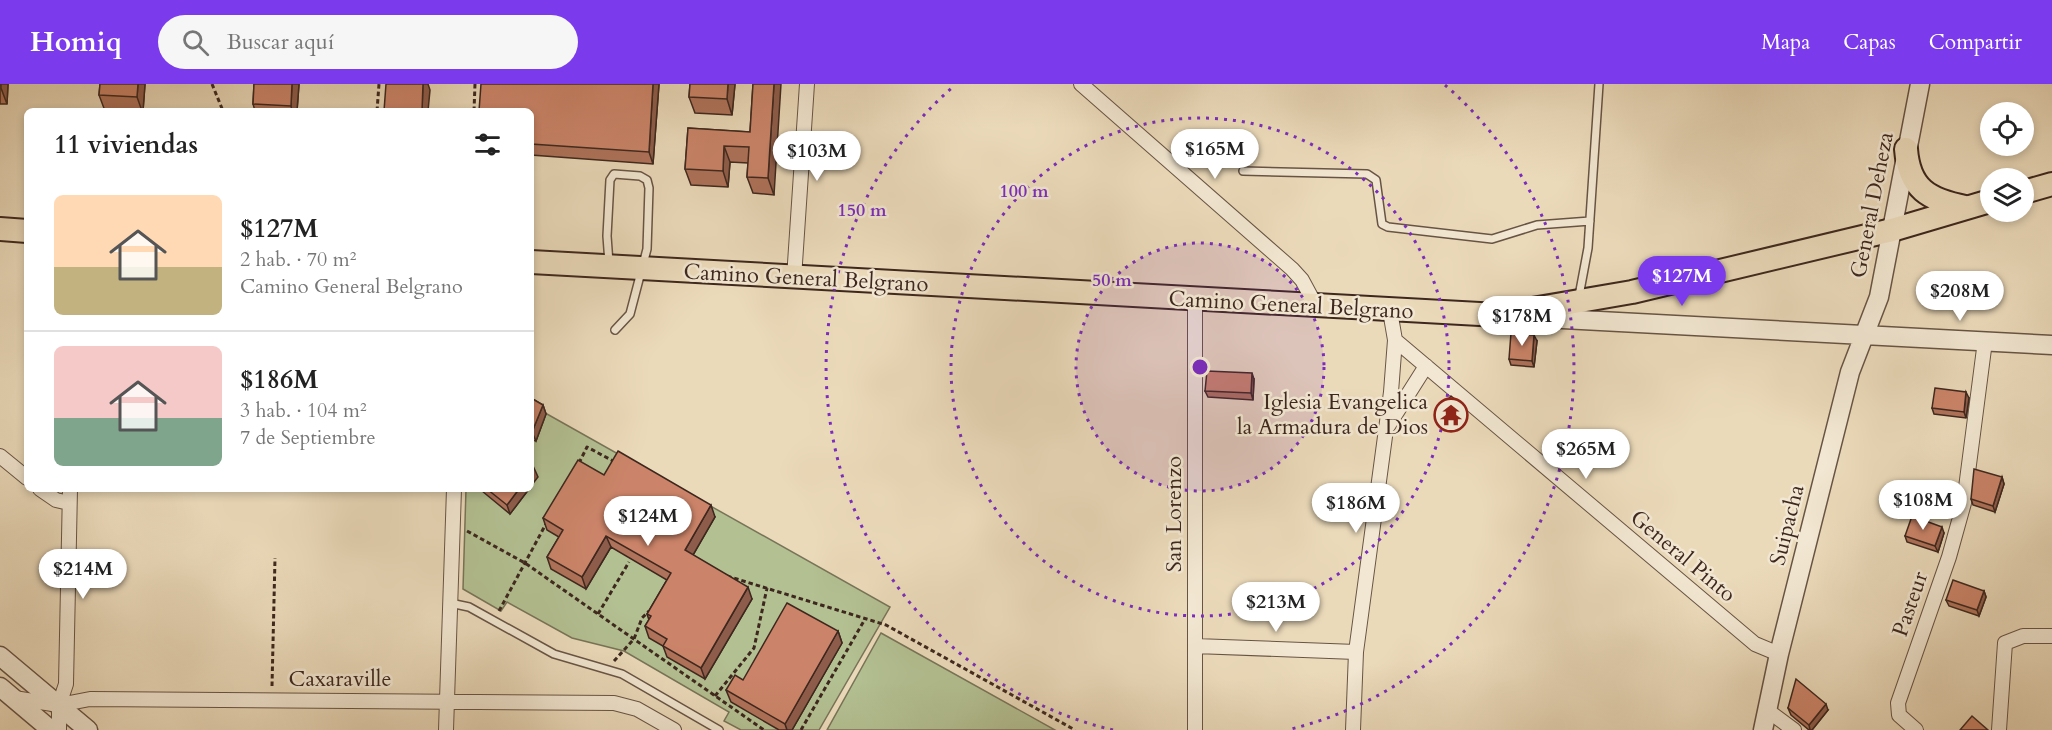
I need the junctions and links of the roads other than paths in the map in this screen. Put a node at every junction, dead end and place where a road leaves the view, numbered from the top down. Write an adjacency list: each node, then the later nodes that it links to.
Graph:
1 (807, 84): 18 (street)
2 (1599, 84): 11 (lane)
3 (1920, 84): 5 (street, General Deheza)
4 (1087, 86): 21 (street)
5 (1906, 149): 10 (main road); 13 (street, General Deheza)
6 (1243, 171): 11 (lane)
7 (2052, 184): 8 (main road)
8 (2034, 189)
9 (1980, 204): 10 (main road)
10 (1967, 207): 13 (main road)
11 (1590, 221): 20 (lane)
12 (0, 229): 14 (main road)
13 (1892, 230): 20 (main road); 25 (street, General Deheza)
14 (24, 231)
15 (534, 262): 16 (main road, Camino General Belgrano)
16 (609, 267): 17 (main road, Camino General Belgrano); 17 (lane)
17 (640, 268): 18 (main road, Camino General Belgrano); 24 (lane)
18 (794, 278): 19 (main road, Camino General Belgrano)
19 (1195, 299): 21 (main road, Camino General Belgrano); 38 (street, San Lorenzo)
20 (1579, 301): 23 (main road)
21 (1315, 304): 22 (main road, Camino General Belgrano)
22 (1390, 311): 23 (main road, Camino General Belgrano); 26 (street)
23 (1498, 315): 25 (street, Camino General Belgrano)
24 (615, 330)
25 (1865, 334): 27 (street, Camino General Belgrano); 40 (street, Suipacha)
26 (1395, 340): 29 (street, General Pinto); 30 (street)
27 (1985, 341): 28 (street, Camino General Belgrano); 56 (street, Pasteur)
28 (2052, 345)
29 (1426, 366): 30 (street); 40 (street, General Pinto)
30 (1386, 430): 39 (street)
31 (0, 456): 32 (street)
32 (24, 476)
33 (44, 492): 35 (street)
34 (454, 492): 36 (street)
35 (70, 496): 44 (street)
36 (450, 603): 43 (street); 51 (lane)
37 (2052, 636): 57 (street)
38 (1195, 646): 39 (street); 52 (street, San Lorenzo)
39 (1356, 652): 53 (street)
40 (1779, 654): 45 (street, Suipacha)
41 (0, 656): 44 (street)
42 (4, 694): 44 (street, Caxaraville); 46 (street)
43 (447, 700): 44 (street, Caxaraville); 49 (street); 50 (street, Caxaraville)
44 (59, 705): 47 (street); 48 (street)
45 (1767, 710): 54 (street, Suipacha); 55 (street)
46 (51, 730)
47 (59, 730)
48 (88, 730)
49 (446, 730)
50 (674, 730)
51 (719, 730)
52 (1195, 730)
53 (1353, 730)
54 (1763, 730)
55 (1794, 730)
56 (1916, 730)
57 (1999, 730)

